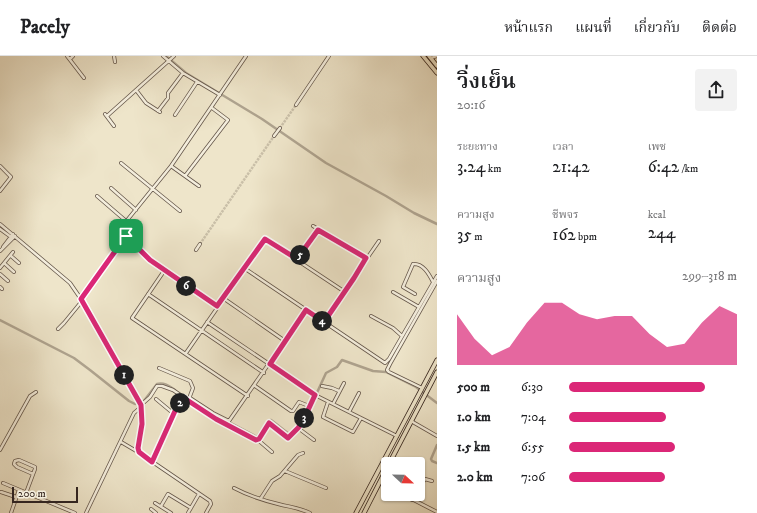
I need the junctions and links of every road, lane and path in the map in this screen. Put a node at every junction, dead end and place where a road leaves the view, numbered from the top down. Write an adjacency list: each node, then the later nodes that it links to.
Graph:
1 (67, 56): 11 (street)
2 (73, 56): 11 (street)
3 (114, 56): 13 (street)
4 (162, 56): 12 (street)
5 (174, 56): 12 (street)
6 (246, 56): 20 (street)
7 (329, 56): 21 (street)
8 (423, 56): 16 (main road)
9 (437, 56): 10 (street)
10 (430, 57): 14 (main road)
11 (70, 59): 17 (street)
12 (170, 61): 15 (street); 19 (street)
13 (115, 62)
14 (437, 66)
15 (183, 73): 18 (street); 19 (street)
16 (437, 73)
17 (84, 78)
18 (197, 82): 20 (street); 23 (street)
19 (136, 90): 24 (street)
20 (221, 94): 22 (street)
21 (296, 105)
22 (212, 108): 29 (street); 30 (street)
23 (175, 116)
24 (114, 126)
25 (278, 130): 26 (street)
26 (274, 136)
27 (121, 163): 33 (street)
28 (0, 166): 34 (street)
29 (171, 166): 30 (street); 33 (street)
30 (185, 176): 31 (street)
31 (199, 186)
32 (111, 188): 36 (street)
33 (153, 190): 36 (street); 37 (street)
34 (0, 191)
35 (97, 196): 38 (street)
36 (136, 210): 38 (street)
37 (180, 212)
38 (126, 221): 43 (street)
39 (0, 224): 44 (street)
40 (313, 226): 42 (street)
41 (0, 229): 44 (street)
42 (318, 230): 51 (street); 52 (street)
43 (126, 236): 57 (street); 69 (street)
44 (13, 237): 47 (street); 69 (street)
45 (379, 241): 51 (street)
46 (200, 244): 48 (street)
47 (1, 250)
48 (196, 250)
49 (13, 252): 50 (street)
50 (11, 256): 53 (street); 54 (street)
51 (366, 258): 64 (street)
52 (297, 259): 56 (street); 64 (street)
53 (4, 263): 55 (street); 58 (street)
54 (19, 263)
55 (0, 268)
56 (244, 268): 68 (street); 72 (street)
57 (164, 271): 66 (street); 70 (street)
58 (14, 272)
59 (0, 274): 61 (street)
60 (437, 276): 63 (street)
61 (8, 281)
62 (437, 281): 82 (street)
63 (433, 282): 67 (street); 71 (street)
64 (345, 292): 75 (street)
65 (393, 292): 71 (street)
66 (148, 294): 77 (street); 80 (street)
67 (415, 294)
68 (223, 298): 70 (street); 79 (street)
69 (81, 300): 76 (street); 99 (street)
70 (217, 306): 74 (street)
71 (419, 307): 78 (street)
72 (306, 310): 75 (street); 79 (street)
73 (371, 316): 78 (street)
74 (207, 322): 77 (street); 83 (street)
75 (324, 322): 82 (street)
76 (58, 329)
77 (201, 331): 80 (street); 86 (street)
78 (402, 336): 82 (street)
79 (285, 341): 83 (street)
80 (186, 353): 95 (street)
81 (437, 360): 90 (main road)
82 (390, 362): 90 (street)
83 (270, 364): 86 (street); 94 (street)
84 (159, 368): 95 (street)
85 (437, 372): 105 (main road)
86 (264, 373): 88 (street)
87 (344, 383): 91 (street)
88 (254, 386): 95 (street); 101 (street)
89 (322, 386): 91 (street)
90 (421, 390): 107 (main road)
91 (339, 391): 100 (street)
92 (36, 392): 112 (street)
93 (359, 393): 102 (street)
94 (315, 395): 98 (street); 101 (street)
95 (248, 396)
96 (184, 398): 99 (street); 103 (street); 109 (street)
97 (156, 399): 103 (street)
98 (328, 402): 100 (street); 104 (street)
99 (140, 404): 111 (street); 113 (street)
100 (333, 404): 102 (street)
101 (310, 406): 106 (street)
102 (349, 412): 104 (street)
103 (174, 414): 117 (street)
104 (361, 418): 107 (street)
105 (411, 421): 108 (street); 116 (main road)
106 (298, 428): 109 (street); 110 (street)
107 (397, 436): 146 (main road)
108 (437, 436)
109 (258, 440): 114 (street)
110 (314, 440)
111 (121, 442): 113 (street); 140 (street)
112 (0, 450)
113 (138, 452): 117 (street)
114 (272, 452)
115 (303, 453): 118 (street)
116 (392, 457)
117 (152, 462): 129 (street)
118 (286, 471): 125 (street); 131 (street)
119 (33, 474): 119 (street); 128 (street)
120 (425, 479): 122 (street)
121 (380, 481): 147 (main road)
122 (432, 481)
123 (3, 483): 126 (street)
124 (234, 488): 131 (street)
125 (326, 488)
126 (19, 490): 128 (street); 130 (street)
127 (1, 492): 130 (street)
128 (26, 493): 139 (street)
129 (199, 494): 135 (street); 144 (street)
130 (16, 497): 138 (street)
131 (261, 498): 145 (street)
132 (414, 501): 137 (street)
133 (155, 502): 134 (street)
134 (161, 506): 135 (street); 142 (street)
135 (191, 508): 143 (street)
136 (151, 509): 141 (street)
137 (437, 512)
138 (11, 513)
139 (75, 513)
140 (86, 513)
141 (156, 513)
142 (171, 513)
143 (188, 513)
144 (206, 513)
145 (310, 513)
146 (356, 513)
147 (364, 513)

